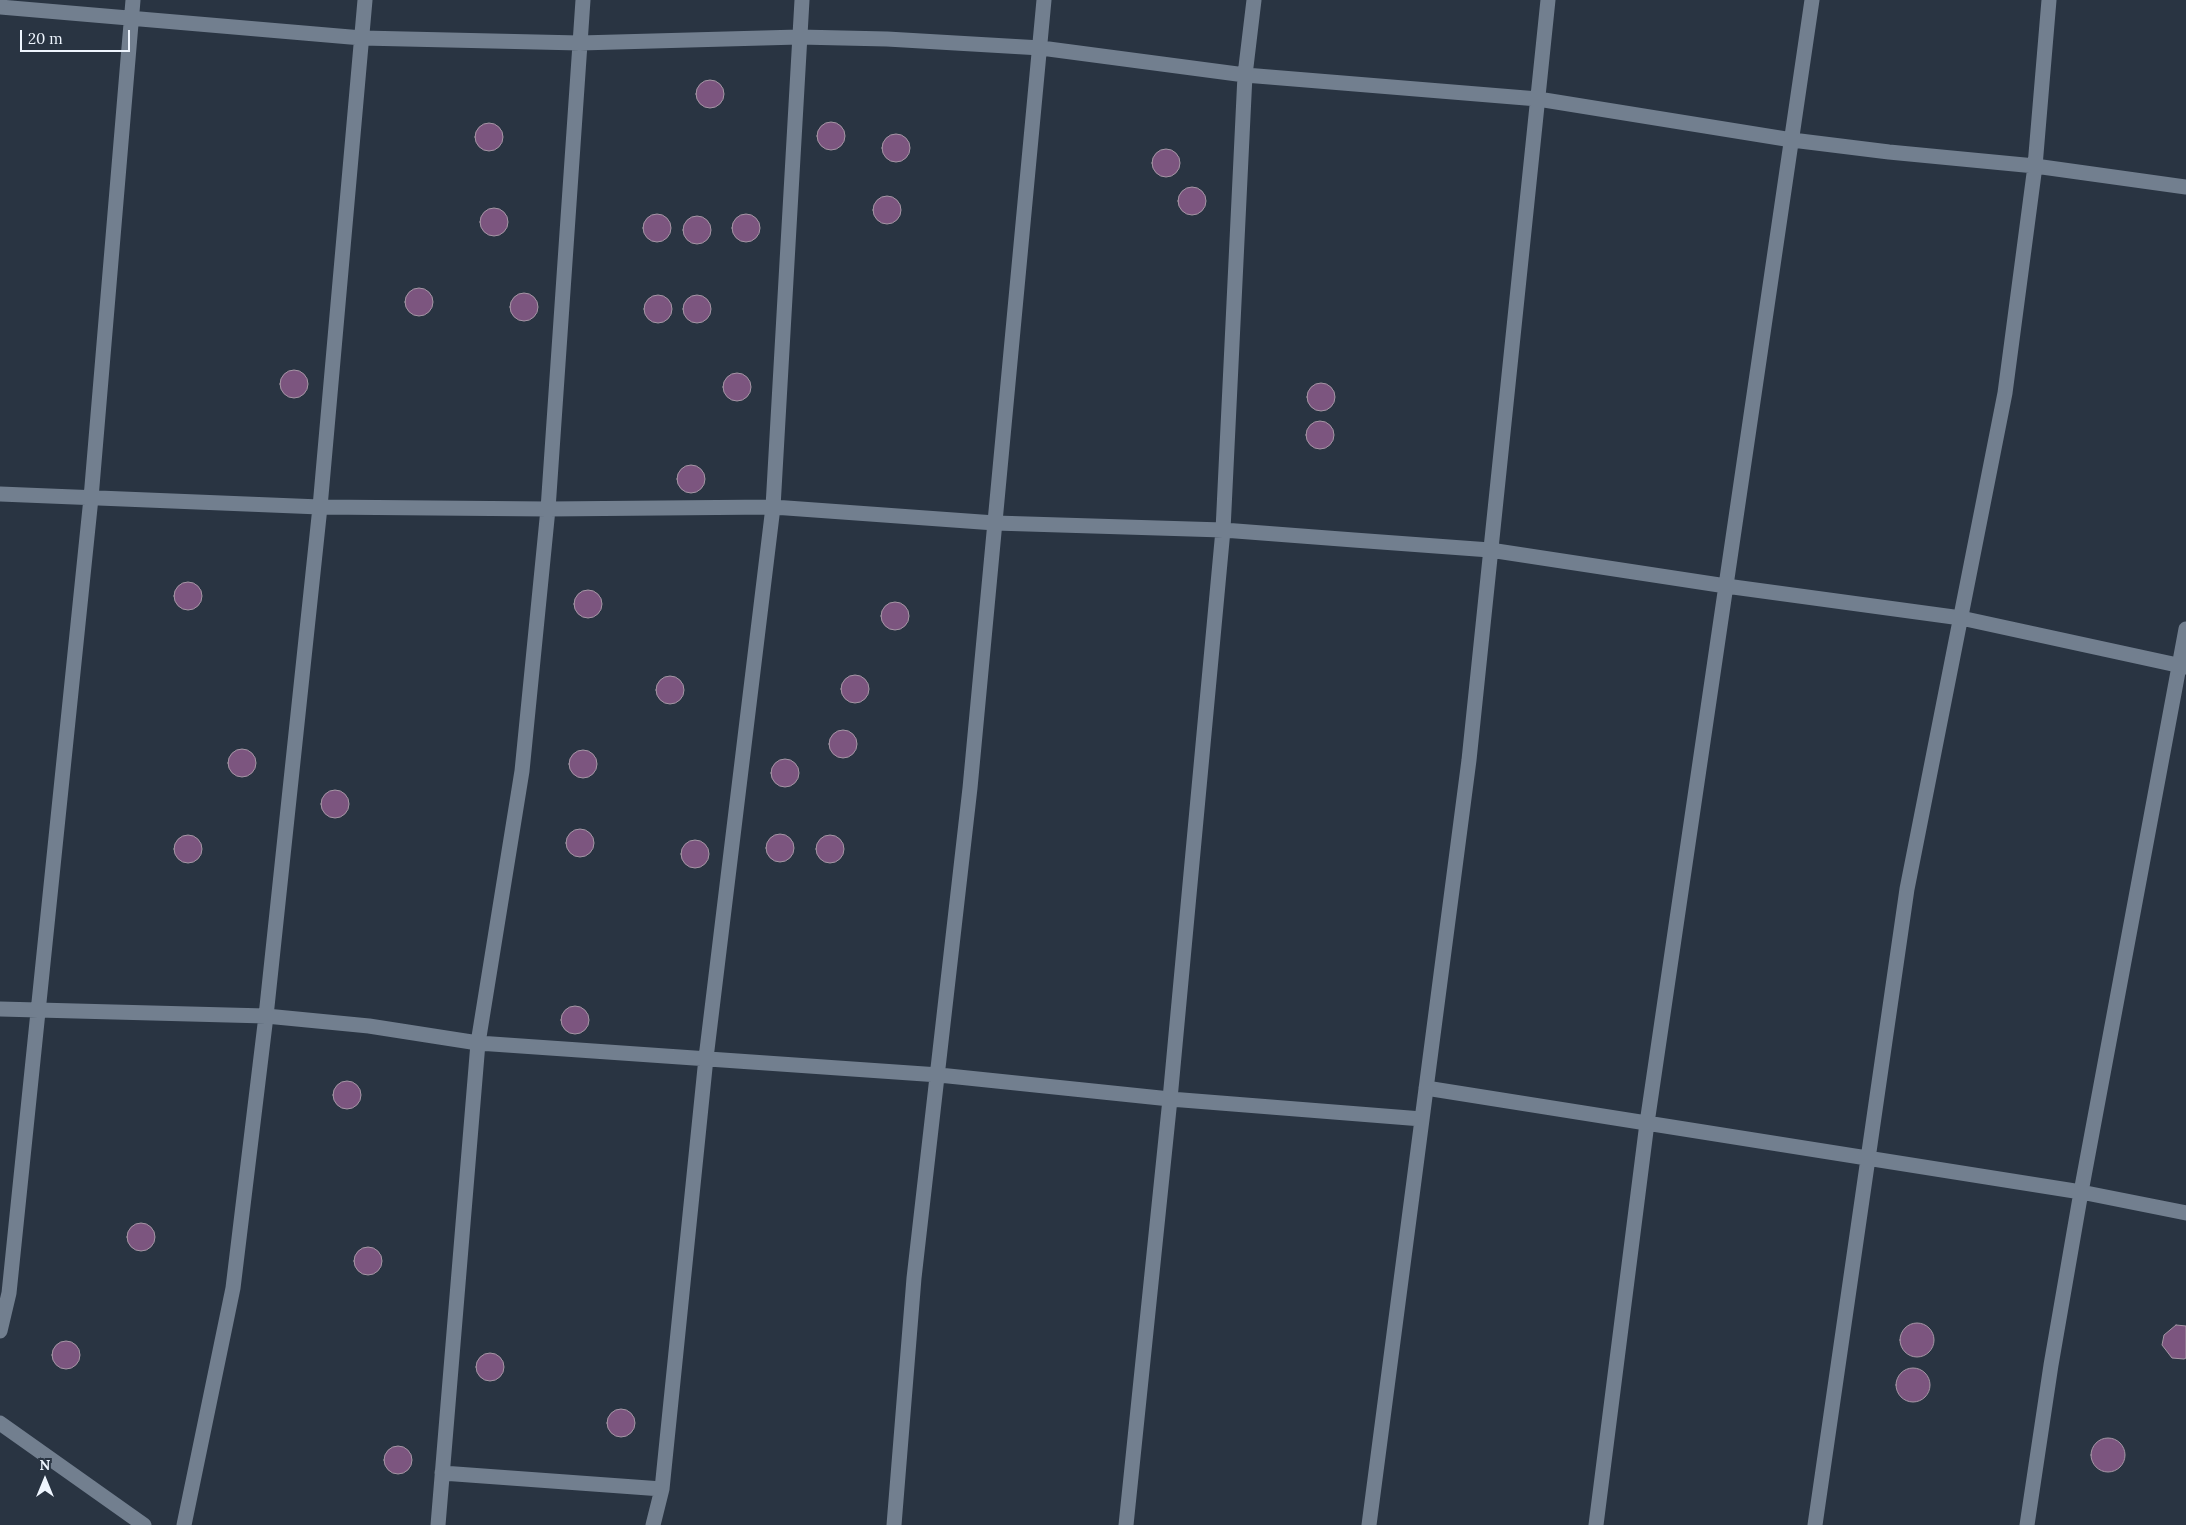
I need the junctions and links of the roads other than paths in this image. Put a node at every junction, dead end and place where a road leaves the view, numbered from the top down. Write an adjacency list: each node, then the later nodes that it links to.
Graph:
1 (133, 0): 11 (street)
2 (365, 0): 13 (street)
3 (583, 0): 14 (street)
4 (802, 0): 12 (street)
5 (1044, 0): 15 (street)
6 (1254, 0): 16 (street)
7 (1548, 0): 17 (street)
8 (1812, 0): 18 (street)
9 (2049, 0): 19 (street)
10 (0, 8): 11 (street)
11 (131, 19): 13 (street); 22 (street)
12 (798, 37): 14 (street); 15 (street); 24 (street)
13 (362, 38): 14 (street); 23 (street)
14 (580, 43): 25 (street)
15 (1041, 48): 16 (street); 26 (street)
16 (1245, 75): 17 (street); 27 (street)
17 (1538, 99): 18 (street); 28 (street)
18 (1792, 140): 19 (street); 29 (street)
19 (2035, 166): 20 (street); 30 (street)
20 (2186, 187)
21 (0, 494): 22 (street)
22 (91, 498): 23 (street); 34 (street)
23 (320, 507): 25 (street); 35 (street)
24 (773, 507): 25 (street); 26 (street); 37 (street)
25 (548, 509): 36 (street)
26 (995, 522): 27 (street); 38 (street)
27 (1223, 530): 28 (street); 40 (street)
28 (1490, 550): 29 (street); 39 (street)
29 (1726, 586): 30 (street); 42 (street)
30 (1961, 618): 32 (street); 43 (street)
31 (2186, 629): 32 (street)
32 (2182, 666): 44 (street)
33 (0, 1009): 34 (street)
34 (38, 1010): 35 (street); 46 (street)
35 (266, 1016): 36 (street); 51 (street)
36 (478, 1043): 37 (street); 48 (street)
37 (706, 1058): 38 (street); 49 (street)
38 (939, 1075): 40 (street); 54 (street)
39 (1426, 1088): 41 (street); 42 (street)
40 (1170, 1099): 41 (street); 55 (street)
41 (1422, 1119): 56 (street)
42 (1647, 1123): 43 (street); 57 (street)
43 (1867, 1159): 44 (street); 58 (street)
44 (2081, 1192): 45 (street); 59 (street)
45 (2186, 1213)
46 (0, 1330)
47 (0, 1423): 50 (street)
48 (442, 1473): 49 (street); 52 (street)
49 (662, 1489): 53 (street)
50 (144, 1525)
51 (184, 1525)
52 (438, 1525)
53 (653, 1525)
54 (894, 1525)
55 (1126, 1525)
56 (1369, 1525)
57 (1596, 1525)
58 (1815, 1525)
59 (2027, 1525)

